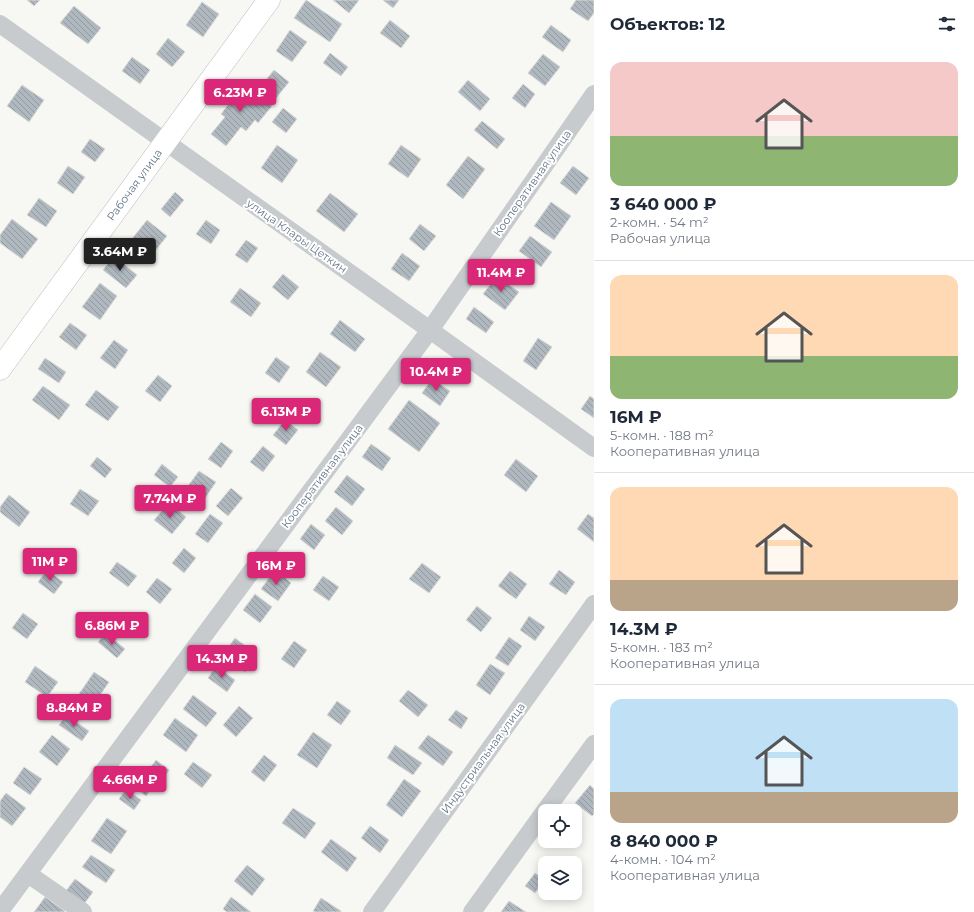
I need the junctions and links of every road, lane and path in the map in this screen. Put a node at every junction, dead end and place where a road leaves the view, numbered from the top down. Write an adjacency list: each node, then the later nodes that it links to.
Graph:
1 (268, 0): 4 (main road, Рабочая улица)
2 (0, 24): 4 (street, улица Клары Цеткин)
3 (594, 94): 5 (street, Кооперативная улица)
4 (165, 142): 5 (street, улица Клары Цеткин); 6 (main road, Рабочая улица)
5 (430, 330): 7 (street, улица Клары Цеткин); 12 (street, Кооперативная улица)
6 (0, 369)
7 (594, 448)
8 (594, 604): 15 (street, Индустриальная улица)
9 (594, 744): 10 (street)
10 (550, 804)
11 (538, 821): 16 (street)
12 (28, 874): 13 (street, Кооперативная улица); 14 (street)
13 (0, 911)
14 (83, 912)
15 (372, 912)
16 (472, 912)

